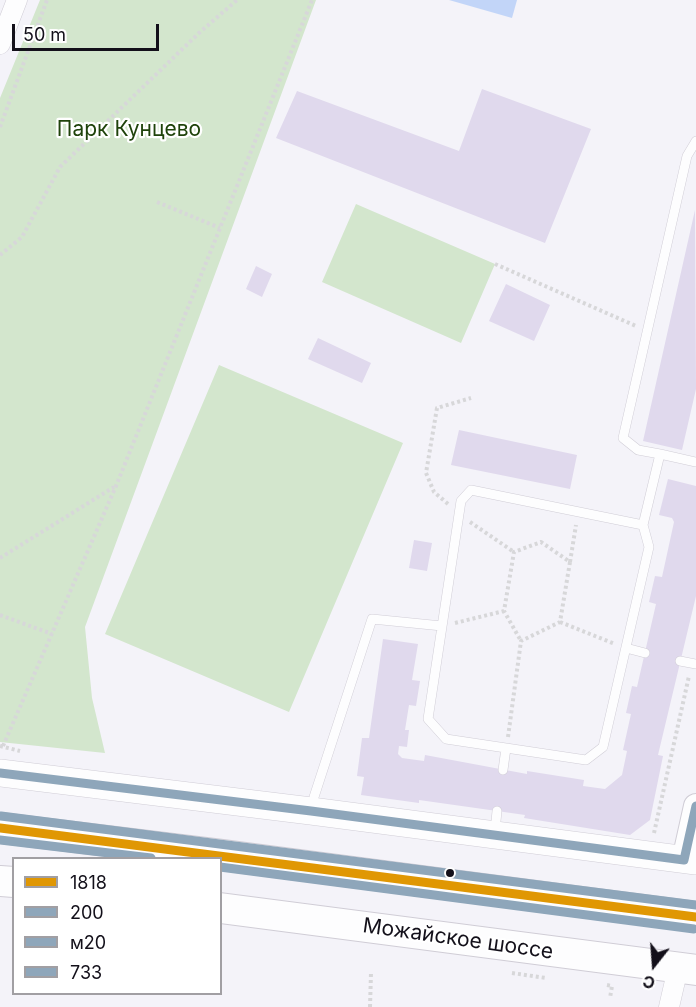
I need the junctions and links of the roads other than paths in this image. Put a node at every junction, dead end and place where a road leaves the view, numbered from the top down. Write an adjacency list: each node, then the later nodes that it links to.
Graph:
1 (17, 0): 2 (street)
2 (0, 44)
3 (696, 141): 4 (lane)
4 (692, 157): 5 (lane)
5 (660, 454): 6 (lane); 7 (lane)
6 (696, 462)
7 (644, 525): 8 (lane); 9 (lane)
8 (442, 626): 13 (lane); 17 (lane)
9 (626, 648): 10 (lane); 13 (lane)
10 (645, 653)
11 (680, 661): 12 (lane)
12 (694, 664)
13 (506, 748): 14 (lane)
14 (503, 770)
15 (0, 773): 17 (main road)
16 (696, 806): 21 (street)
17 (311, 811): 21 (main road)
18 (497, 811): 19 (lane)
19 (496, 821)
20 (0, 828): 23 (main road)
21 (690, 861)
22 (222, 908): 24 (main road, Можайское шоссе)
23 (696, 917)
24 (687, 969): 25 (street)
25 (669, 1007)

